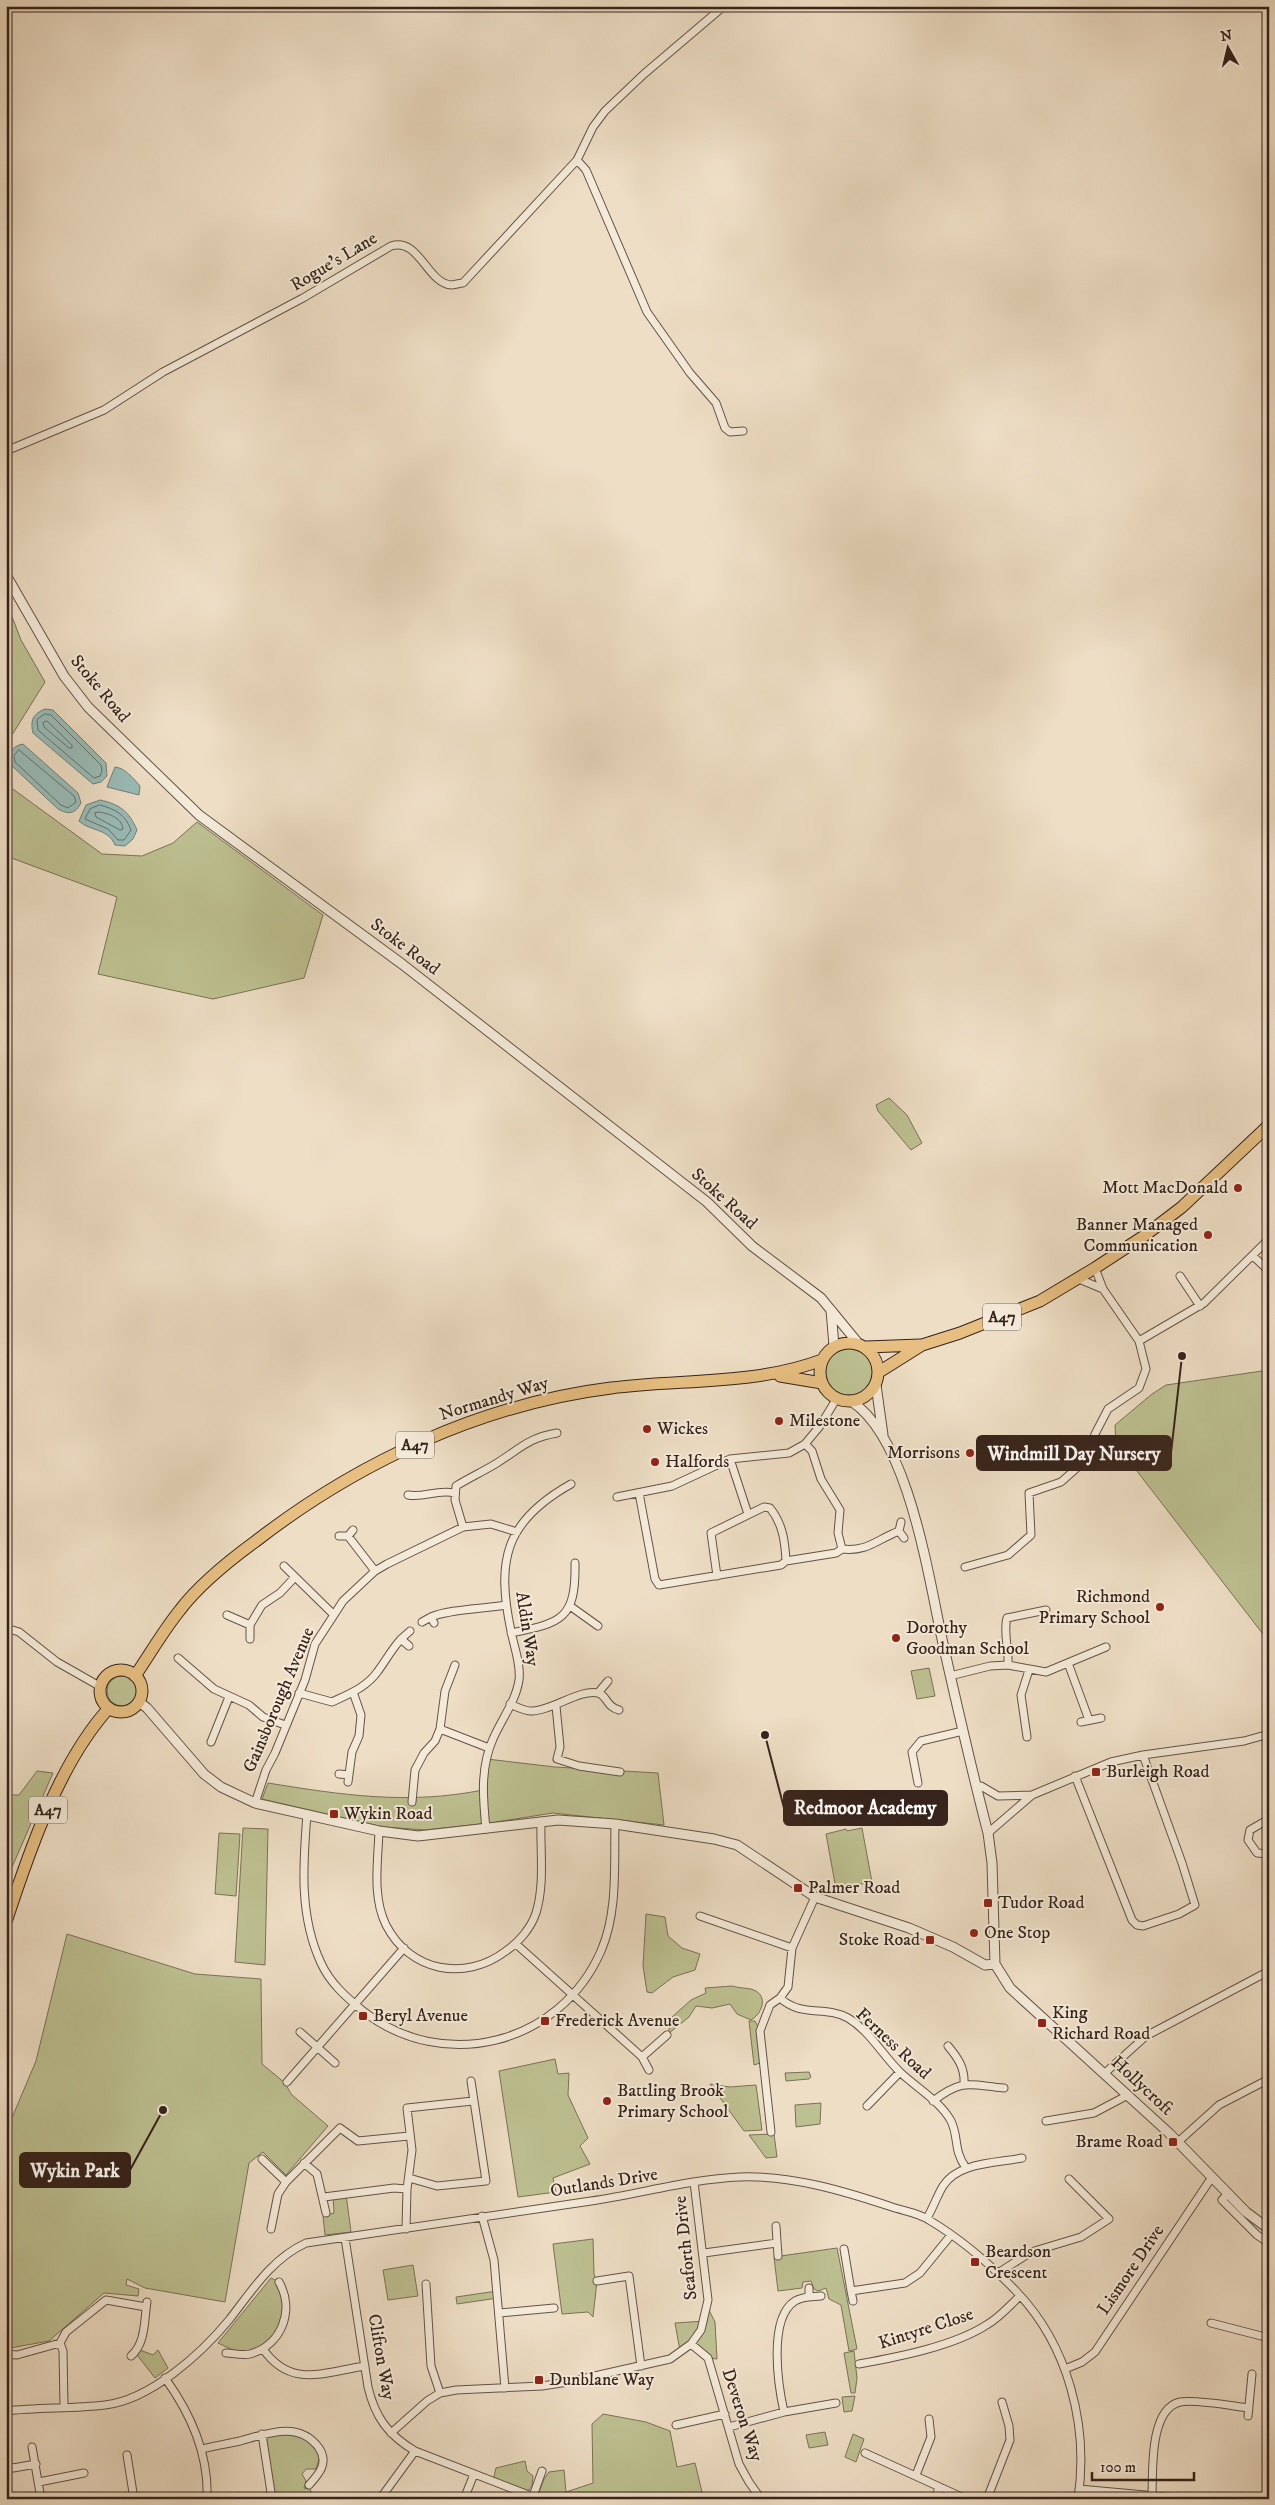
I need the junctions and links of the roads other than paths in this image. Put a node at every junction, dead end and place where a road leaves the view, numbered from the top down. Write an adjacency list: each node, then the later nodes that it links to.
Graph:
1 (724, 6): 2 (street, Rogue's Lane)
2 (577, 160): 3 (street); 4 (street, Rogue's Lane)
3 (744, 431)
4 (6, 451)
5 (6, 575): 14 (street, Stoke Road)
6 (1269, 1125): 9 (main road, A47)
7 (1269, 1239): 8 (street)
8 (1253, 1256): 10 (street); 15 (street)
9 (1095, 1268): 12 (main road, A47); 13 (street)
10 (1269, 1270)
11 (1180, 1276): 15 (street)
12 (1078, 1279): 13 (street); 18 (main road, A47)
13 (1103, 1289): 16 (street)
14 (829, 1305): 17 (street, Stoke Road); 19 (street)
15 (1200, 1306): 16 (street)
16 (1139, 1342): 47 (street)
17 (862, 1345): 18 (main road, A47); 19 (main road); 21 (main road)
18 (922, 1345): 21 (main road, A47)
19 (834, 1346): 20 (main road)
20 (822, 1360): 22 (main road, Normandy Way / A47); 23 (main road)
21 (879, 1372): 24 (main road)
22 (774, 1375): 23 (main road, Normandy Way / A47); 71 (main road, Normandy Way / A47)
23 (822, 1383): 25 (main road)
24 (876, 1385): 26 (main road); 28 (street)
25 (837, 1398): 26 (main road); 29 (street)
26 (851, 1401): 28 (street)
27 (557, 1433): 32 (street)
28 (884, 1438): 72 (street)
29 (805, 1444): 30 (street); 43 (street)
30 (730, 1459): 33 (street); 36 (street)
31 (571, 1484): 40 (street, Aldin Way)
32 (455, 1493): 34 (street); 38 (street)
33 (639, 1493): 35 (street); 49 (street)
34 (408, 1496)
35 (617, 1497)
36 (748, 1514): 44 (street); 49 (street)
37 (901, 1522): 39 (street)
38 (462, 1527): 40 (street, Gainsborough Avenue); 48 (street, Gainsborough Avenue)
39 (898, 1531): 42 (street); 43 (street)
40 (516, 1532): 51 (street, Aldin Way)
41 (339, 1536): 48 (street)
42 (904, 1538)
43 (842, 1549): 44 (street)
44 (786, 1561): 49 (street)
45 (575, 1563): 52 (street)
46 (284, 1566): 50 (street)
47 (965, 1567)
48 (375, 1572): 54 (street, Gainsborough Avenue)
49 (717, 1576)
50 (295, 1577): 54 (street); 57 (street)
51 (506, 1605): 56 (street); 61 (street, Aldin Way)
52 (570, 1606): 58 (street); 61 (street)
53 (1046, 1610): 69 (street)
54 (333, 1614): 76 (street, Gainsborough Avenue)
55 (228, 1615): 57 (street)
56 (422, 1622)
57 (250, 1625): 62 (street)
58 (598, 1626)
59 (6, 1628): 74 (street)
60 (410, 1631): 63 (street)
61 (511, 1633): 80 (street, Aldin Way)
62 (250, 1639)
63 (401, 1639): 64 (street); 75 (street)
64 (409, 1646)
65 (1106, 1647): 67 (street)
66 (178, 1658): 78 (street)
67 (1068, 1662): 70 (street); 85 (street)
68 (455, 1665): 88 (street)
69 (1008, 1665): 70 (street); 72 (street)
70 (1029, 1670): 91 (street)
71 (135, 1676): 74 (main road); 79 (main road)
72 (950, 1676): 89 (street)
73 (608, 1681): 77 (street)
74 (101, 1687): 82 (main road)
75 (353, 1692): 76 (street); 96 (street)
76 (299, 1693): 87 (street, Gainsborough Avenue)
77 (598, 1693): 81 (street); 83 (street)
78 (229, 1697): 87 (street); 92 (street)
79 (139, 1702): 82 (main road); 102 (street)
80 (510, 1704): 81 (street); 93 (street, Aldin Way)
81 (556, 1706): 95 (street)
82 (109, 1708): 113 (main road, A47)
83 (618, 1710)
84 (1101, 1718): 85 (street)
85 (1090, 1720): 86 (street)
86 (1080, 1722)
87 (285, 1725): 102 (street, Gainsborough Avenue)
88 (440, 1730): 93 (street); 101 (street)
89 (963, 1731): 98 (street); 99 (street)
90 (1269, 1734): 94 (street)
91 (1027, 1737)
92 (211, 1742)
93 (490, 1748): 107 (street, Aldin Way)
94 (1143, 1755): 97 (street); 97 (street)
95 (620, 1772)
96 (339, 1774)
97 (1075, 1776): 100 (street)
98 (918, 1783)
99 (976, 1786): 100 (street); 109 (street)
100 (1032, 1795): 109 (street)
101 (412, 1802)
102 (254, 1803): 103 (street)
103 (307, 1814): 108 (street); 121 (street)
104 (1269, 1819): 110 (street)
105 (541, 1821): 106 (street); 107 (street); 114 (street)
106 (615, 1824): 111 (street); 119 (street)
107 (486, 1829): 108 (street)
108 (379, 1831): 115 (street)
109 (988, 1833): 117 (street)
110 (1269, 1854)
111 (815, 1897): 116 (street); 117 (street)
112 (700, 1916): 116 (street)
113 (6, 1922)
114 (516, 1944): 115 (street); 119 (street)
115 (404, 1948): 121 (street)
116 (792, 1948): 120 (street)
117 (995, 1964): 130 (street, Hollycroft)
118 (1269, 1971): 130 (street)
119 (573, 1996): 121 (street); 126 (street)
120 (780, 1998): 129 (street, Ferness Road); 141 (street)
121 (356, 2005): 125 (street)
122 (300, 2032): 125 (street)
123 (667, 2036): 126 (street)
124 (948, 2046): 134 (street)
125 (318, 2047): 127 (street); 133 (street)
126 (642, 2057): 128 (street)
127 (335, 2063)
128 (649, 2070)
129 (900, 2072): 138 (street, Ferness Road); 139 (street)
130 (1105, 2073): 136 (street, Hollycroft)
131 (1269, 2079): 143 (street)
132 (471, 2081): 137 (street)
133 (287, 2082)
134 (964, 2084): 135 (street); 138 (street)
135 (1004, 2088)
136 (1128, 2095): 140 (street); 143 (street, Hollycroft)
137 (473, 2101): 142 (street); 149 (street)
138 (933, 2101): 147 (street, Ferness Road)
139 (867, 2106)
140 (1046, 2121)
141 (771, 2132)
142 (410, 2136): 146 (street); 149 (street)
143 (1178, 2142): 148 (street, Hollycroft)
144 (1022, 2158): 147 (street)
145 (262, 2159): 151 (street)
146 (304, 2163): 151 (street); 155 (street)
147 (966, 2168): 158 (street)
148 (1212, 2177): 154 (street, Hollycroft); 195 (street, Lismore Drive)
149 (409, 2178): 153 (street)
150 (1069, 2178): 170 (street)
151 (286, 2182): 160 (street)
152 (694, 2182): 157 (street, Outlands Drive); 158 (street, Outlands Drive); 168 (street, Seaforth Drive)
153 (407, 2189): 155 (street); 161 (street)
154 (1228, 2193): 162 (street, Hollycroft); 166 (street)
155 (324, 2197): 156 (street)
156 (326, 2213)
157 (482, 2216): 161 (street, Outlands Drive); 181 (street)
158 (927, 2218): 163 (street, Outlands Drive)
159 (776, 2226): 165 (street)
160 (271, 2229)
161 (406, 2229): 164 (street, Outlands Drive)
162 (1269, 2229)
163 (951, 2235): 170 (street, Outlands Drive); 175 (street)
164 (345, 2238): 193 (street, Clifton Way); 197 (street, Outlands Drive)
165 (777, 2243): 168 (street); 169 (street)
166 (1269, 2243)
167 (844, 2249): 175 (street)
168 (704, 2253): 187 (street, Seaforth Drive)
169 (778, 2256)
170 (998, 2273): 177 (street, Outlands Drive)
171 (597, 2280): 194 (street)
172 (279, 2282): 188 (street)
173 (426, 2284): 199 (street)
174 (809, 2288): 178 (street)
175 (851, 2291): 179 (street)
176 (821, 2296): 178 (street)
177 (1020, 2296): 192 (street, Kintyre Close); 195 (street, Outlands Drive)
178 (809, 2297): 205 (street)
179 (853, 2301)
180 (554, 2308): 181 (street)
181 (500, 2313): 198 (street)
182 (6, 2322): 184 (street)
183 (1211, 2323): 185 (street)
184 (6, 2334)
185 (1269, 2338)
186 (60, 2343): 190 (street); 191 (street); 202 (street)
187 (691, 2344): 194 (street, Seaforth Drive); 206 (street, Deveron Way)
188 (263, 2349): 189 (street); 193 (street)
189 (226, 2353)
190 (6, 2354)
191 (131, 2356)
192 (859, 2364)
193 (365, 2366): 211 (street, Clifton Way)
194 (641, 2366): 198 (street, Seaforth Drive)
195 (1066, 2370): 227 (street, Outlands Drive)
196 (1252, 2374): 203 (street)
197 (165, 2378): 202 (street, Outlands Drive); 214 (street)
198 (505, 2388): 199 (street, Seaforth Drive)
199 (440, 2393): 211 (street)
200 (1002, 2402): 240 (street)
201 (836, 2403): 205 (street)
202 (64, 2407): 204 (street, Outlands Drive)
203 (1249, 2408): 207 (street); 228 (street)
204 (6, 2410)
205 (784, 2412): 210 (street)
206 (725, 2414): 209 (street); 210 (street, Deveron Way)
207 (1248, 2416)
208 (929, 2419): 223 (street)
209 (676, 2425)
210 (729, 2427): 237 (street, Deveron Way)
211 (391, 2433): 215 (street, Clifton Way)
212 (262, 2434): 214 (street); 225 (street); 234 (street)
213 (32, 2447): 219 (street)
214 (202, 2448): 233 (street)
215 (415, 2451): 222 (street, Clifton Way); 235 (street)
216 (866, 2453): 223 (street)
217 (127, 2455): 232 (street)
218 (6, 2464): 219 (street)
219 (36, 2464): 224 (street)
220 (542, 2471): 229 (street)
221 (84, 2473): 224 (street)
222 (474, 2474): 229 (street, Clifton Way); 236 (street)
223 (916, 2475): 226 (street)
224 (39, 2482): 231 (street)
225 (309, 2485)
226 (940, 2487): 238 (street); 239 (street)
227 (1079, 2490): 228 (street); 241 (street, Outlands Drive)
228 (1152, 2496): 242 (street)
229 (536, 2497)
230 (1269, 2498): 243 (street)
231 (41, 2499)
232 (134, 2499)
233 (207, 2499)
234 (272, 2499)
235 (380, 2499)
236 (464, 2499)
237 (761, 2499)
238 (934, 2499)
239 (966, 2499)
240 (987, 2499)
241 (1078, 2499)
242 (1221, 2499)
243 (1263, 2499)

